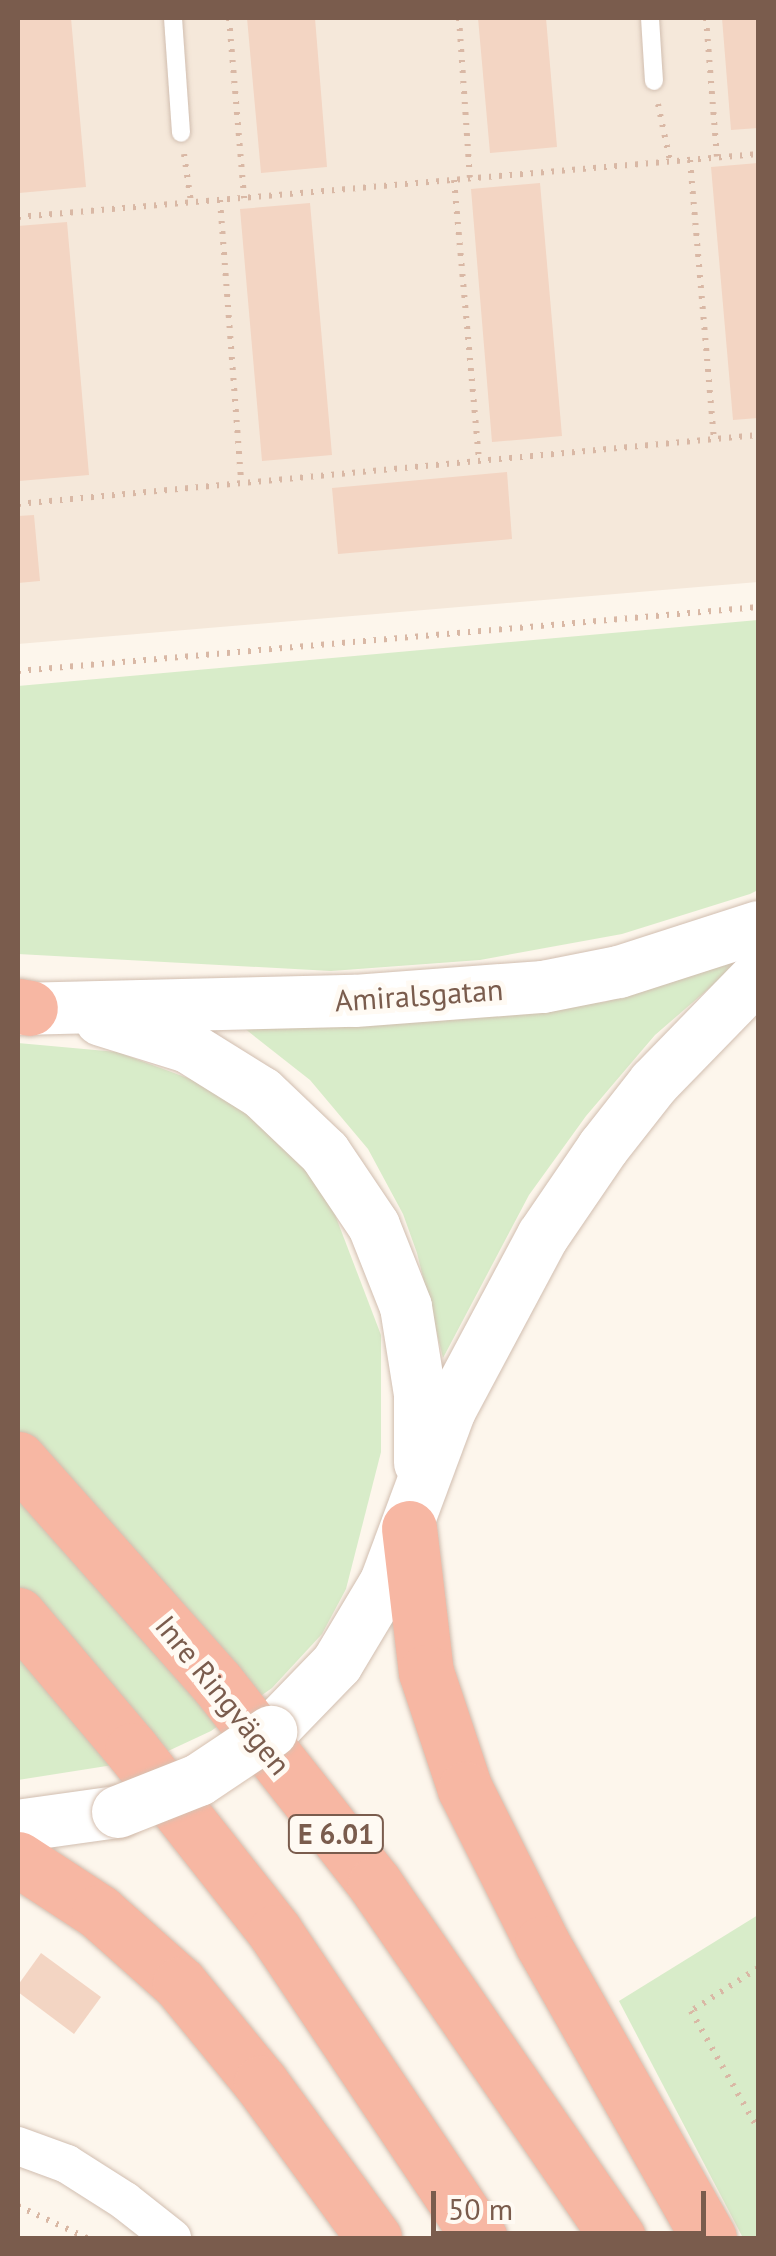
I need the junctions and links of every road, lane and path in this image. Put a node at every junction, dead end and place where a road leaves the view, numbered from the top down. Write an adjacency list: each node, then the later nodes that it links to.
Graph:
1 (173, 18): 7 (lane)
2 (229, 18): 14 (path)
3 (458, 18): 12 (path)
4 (650, 18): 6 (lane)
5 (706, 18): 9 (path)
6 (654, 81): 11 (path)
7 (181, 133): 16 (path)
8 (758, 154): 9 (path)
9 (717, 157): 10 (path)
10 (690, 160): 11 (path); 19 (path)
11 (670, 161): 12 (path)
12 (470, 178): 13 (path)
13 (454, 180): 14 (path); 20 (path)
14 (244, 198): 15 (path)
15 (220, 200): 16 (path); 21 (path)
16 (192, 202): 17 (path)
17 (18, 218)
18 (758, 435): 19 (path)
19 (714, 439): 20 (path)
20 (478, 459): 21 (path)
21 (240, 482): 22 (path)
22 (18, 504)
23 (758, 607): 24 (path)
24 (18, 671)
25 (758, 927): 27 (main road, Amiralsgatan)
26 (758, 976): 29 (main road, Amiralsgatan)
27 (34, 1008): 29 (main road, Amiralsgatan)
28 (18, 1459): 41 (highway, Inre Ringvägen / E 6.01)
29 (414, 1506): 31 (main road, Amiralsgatan, bridge); 42 (highway)
30 (18, 1615): 40 (highway)
31 (18, 1826)
32 (18, 1859): 39 (highway)
33 (758, 1968): 34 (path)
34 (758, 2129)
35 (18, 2146): 38 (street)
36 (18, 2206): 37 (path)
37 (87, 2238)
38 (172, 2238)
39 (374, 2238)
40 (480, 2238)
41 (618, 2238)
42 (709, 2238)

